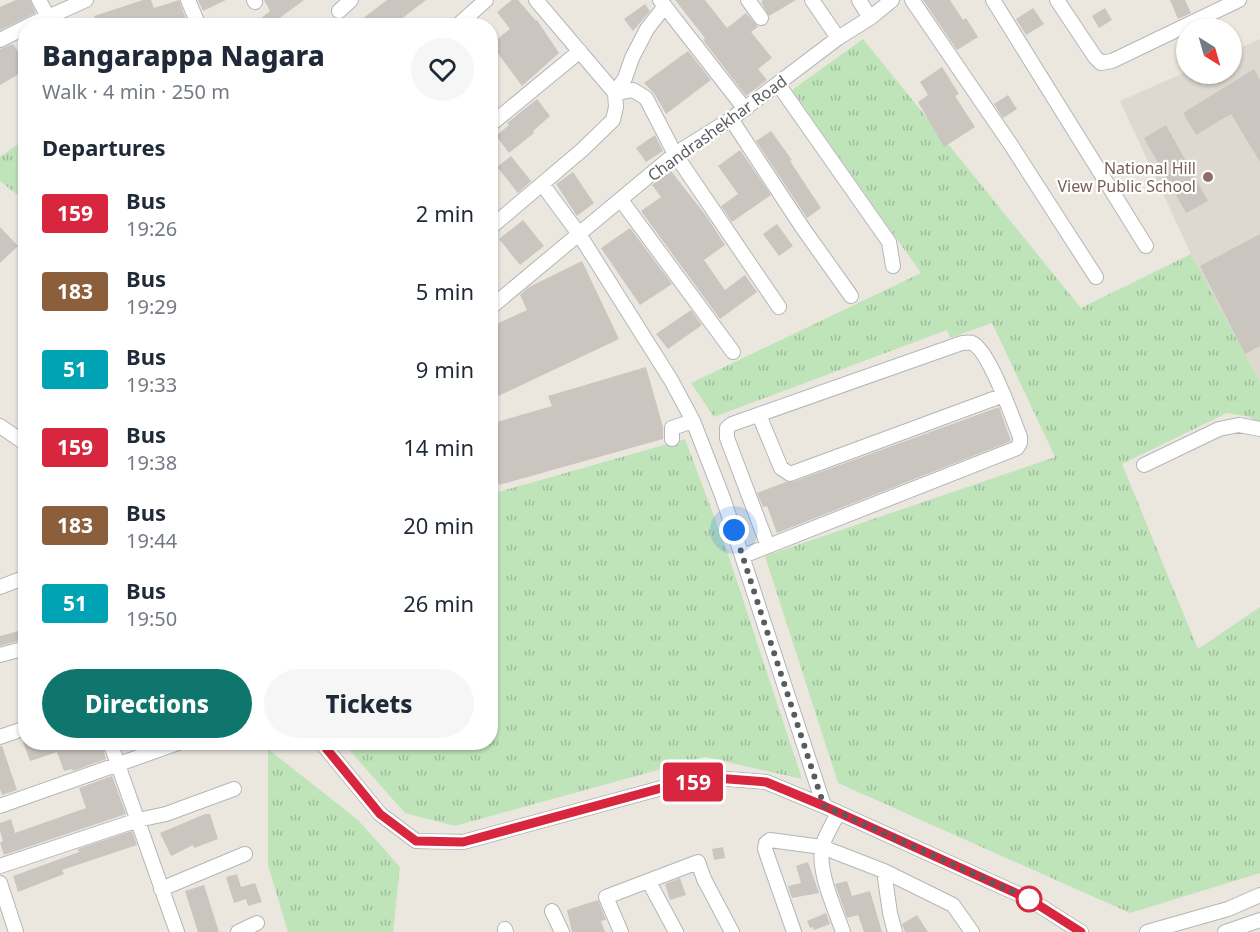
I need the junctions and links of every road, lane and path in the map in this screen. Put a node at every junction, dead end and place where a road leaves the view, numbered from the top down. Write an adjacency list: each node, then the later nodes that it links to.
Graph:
1 (39, 0): 17 (street)
2 (86, 0): 18 (street)
3 (188, 0): 19 (street)
4 (351, 0): 16 (street)
5 (486, 0): 20 (street)
6 (536, 0): 26 (street)
7 (748, 0): 21 (street)
8 (812, 0): 24 (street)
9 (859, 0): 22 (street)
10 (892, 0): 22 (street, Chandrashekhar Road)
11 (912, 0): 39 (street)
12 (993, 0): 37 (street)
13 (1057, 0): 14 (street)
14 (1239, 0)
15 (662, 3): 28 (street); 29 (street)
16 (339, 10)
17 (49, 18)
18 (54, 18)
19 (196, 18)
20 (466, 18)
21 (761, 18)
22 (870, 18): 24 (street, Chandrashekhar Road)
23 (18, 31): 25 (street)
24 (838, 38): 27 (street, Chandrashekhar Road)
25 (0, 40)
26 (580, 51): 28 (street); 30 (street)
27 (778, 84): 29 (street, Chandrashekhar Road); 38 (street)
28 (615, 93): 32 (street); 33 (street)
29 (745, 109): 31 (street, Chandrashekhar Road)
30 (498, 118)
31 (731, 119): 32 (street, Chandrashekhar Road); 40 (street)
32 (675, 154): 34 (street, Chandrashekhar Road); 42 (street)
33 (542, 184): 35 (street); 36 (street)
34 (621, 200): 36 (street, Chandrashekhar Road); 43 (street)
35 (498, 221)
36 (579, 234): 41 (street, Chandrashekhar Road); 46 (street)
37 (1146, 246)
38 (893, 266)
39 (1096, 277)
40 (851, 296)
41 (498, 301)
42 (779, 306)
43 (733, 352)
44 (1004, 395): 45 (street); 45 (street); 52 (street)
45 (759, 415): 52 (street)
46 (693, 421): 50 (street); 53 (street)
47 (0, 426): 49 (street)
48 (1260, 429): 51 (street)
49 (18, 438)
50 (672, 439)
51 (1144, 465)
52 (766, 541): 53 (street)
53 (741, 551): 66 (street)
54 (18, 580): 55 (street)
55 (0, 587)
56 (18, 650): 57 (street)
57 (0, 655)
58 (18, 731): 59 (street)
59 (0, 737)
60 (113, 750): 63 (street)
61 (160, 750): 63 (street)
62 (328, 750): 66 (street)
63 (118, 766): 65 (street); 68 (street)
64 (234, 789): 68 (street)
65 (0, 806)
66 (824, 806): 67 (street)
67 (838, 813): 69 (street); 91 (street)
68 (138, 820): 71 (street); 75 (street)
69 (822, 847): 72 (street); 87 (street); 88 (street)
70 (245, 854): 75 (street)
71 (0, 866)
72 (884, 871): 89 (street); 90 (street)
73 (649, 882): 84 (street); 85 (street); 86 (street)
74 (0, 883): 80 (street)
75 (161, 889): 81 (street)
76 (1260, 895): 92 (street)
77 (552, 911): 83 (street)
78 (1260, 920): 93 (street)
79 (257, 924): 82 (street)
80 (16, 932)
81 (177, 932)
82 (238, 932)
83 (562, 932)
84 (621, 932)
85 (676, 932)
86 (732, 932)
87 (794, 932)
88 (843, 932)
89 (896, 932)
90 (972, 932)
91 (1081, 932)
92 (1147, 932)
93 (1225, 932)

